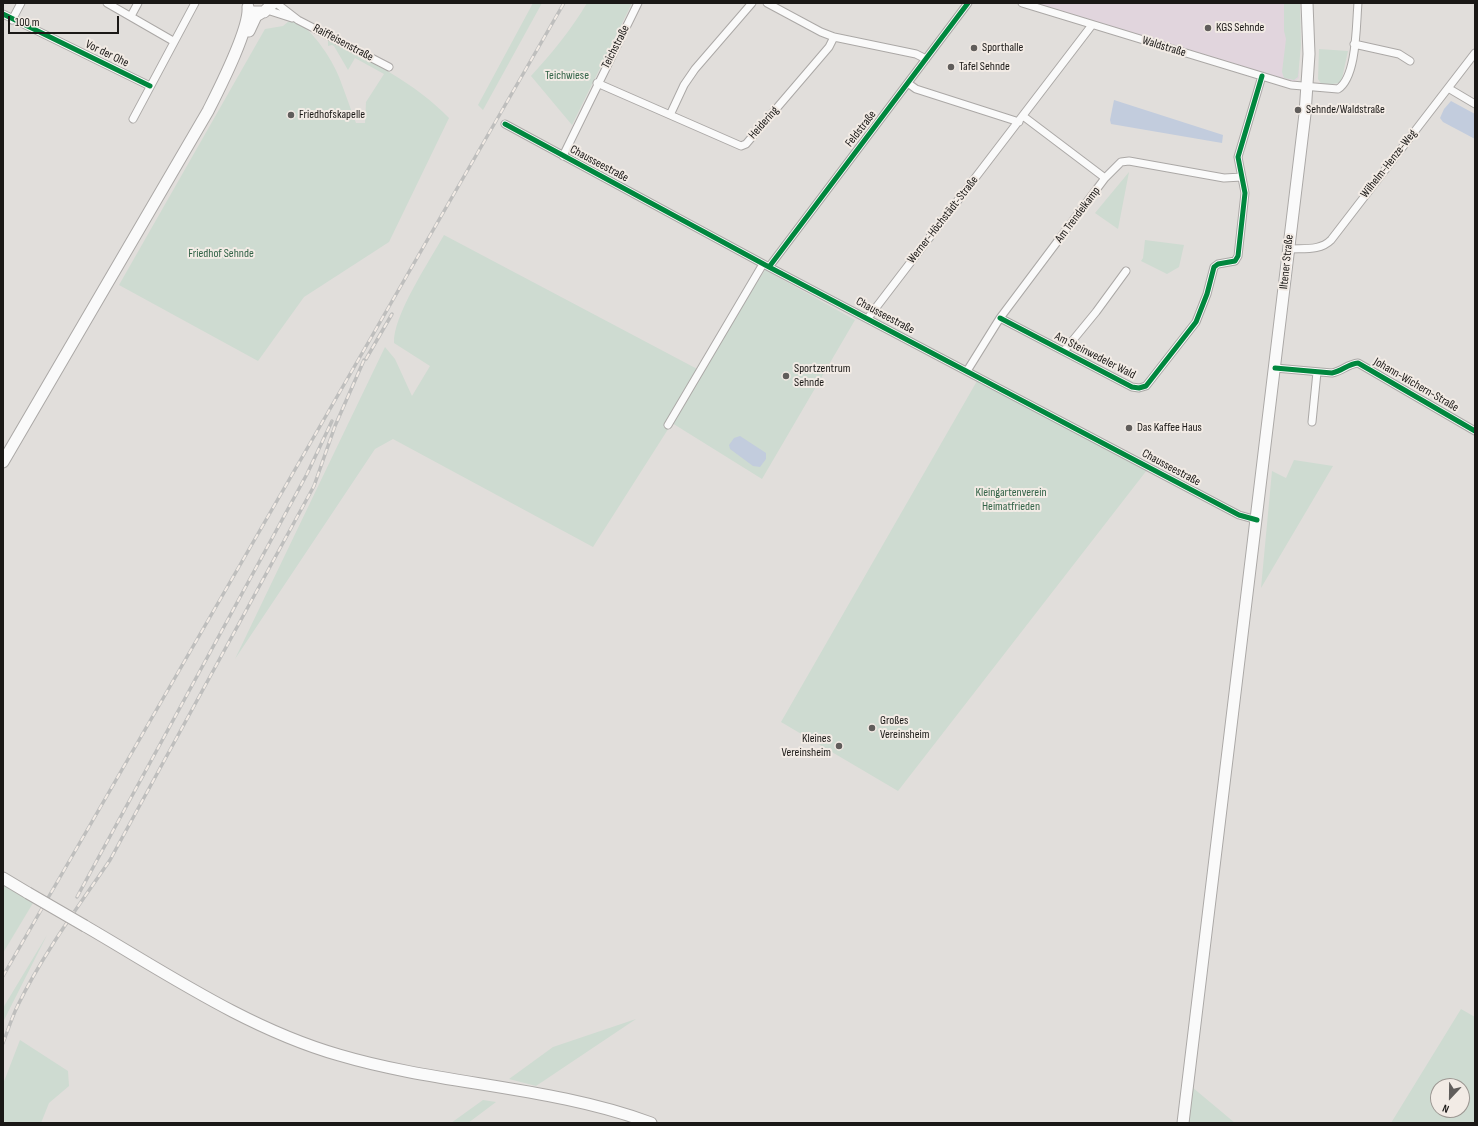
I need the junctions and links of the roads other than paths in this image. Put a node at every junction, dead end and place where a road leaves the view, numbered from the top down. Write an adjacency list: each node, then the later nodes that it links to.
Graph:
1 (21, 3): 17 (street)
2 (107, 3): 16 (street)
3 (138, 3): 16 (street)
4 (195, 3): 21 (street)
5 (276, 3): 18 (street, Raiffeisenstraße)
6 (638, 3): 29 (street, Teichstraße)
7 (752, 3): 35 (street)
8 (767, 3): 20 (street)
9 (968, 3): 24 (street, Feldstraße)
10 (1022, 3): 19 (street, Waldstraße)
11 (1307, 3): 32 (main road, Iltener Straße)
12 (1358, 3): 22 (street)
13 (247, 5): 14 (main road); 27 (main road)
14 (267, 9): 18 (street, Raiffeisenstraße); 27 (main road)
15 (3, 14): 17 (street, Vor der Ohe)
16 (131, 16): 21 (street)
17 (12, 20): 31 (street, Vor der Ohe)
18 (298, 20): 26 (street, Raiffeisenstraße)
19 (1092, 25): 28 (street, Waldstraße); 37 (street, Werner-Höchstädt-Straße)
20 (834, 37): 24 (street); 35 (street, Heidering)
21 (173, 41): 31 (street)
22 (1354, 44): 25 (street); 32 (street, Waldstraße)
23 (1475, 52): 33 (street, Wilhelm-Henze-Weg)
24 (926, 59): 30 (street, Feldstraße)
25 (1410, 61)
26 (389, 67)
27 (228, 70): 54 (main road)
28 (1262, 76): 32 (street, Waldstraße); 40 (street, Am Steinwedeler Wald)
29 (597, 84): 35 (street, Heidering); 39 (street, Teichstraße)
30 (909, 84): 37 (street); 43 (street, Feldstraße)
31 (150, 86): 36 (street)
32 (1308, 87): 42 (main road, Iltener Straße)
33 (1448, 88): 34 (street); 42 (street, Wilhelm-Henze-Weg)
34 (1475, 104)
35 (670, 115)
36 (133, 119)
37 (1021, 119): 41 (street); 45 (street, Werner-Höchstädt-Straße)
38 (505, 124): 39 (street, Chausseestraße)
39 (563, 156): 43 (street, Chausseestraße)
40 (1242, 177): 41 (street, Am Trendelkamp); 47 (street, Am Steinwedeler Wald)
41 (1105, 178): 46 (street, Am Trendelkamp)
42 (1289, 249): 48 (main road, Iltener Straße)
43 (766, 266): 45 (street, Chausseestraße); 52 (street, Feldstraße)
44 (1126, 271): 47 (street)
45 (868, 318): 49 (street, Chausseestraße)
46 (1000, 318): 47 (street, Am Steinwedeler Wald); 49 (street, Am Trendelkamp)
47 (1064, 351)
48 (1275, 368): 50 (street, Johann-Wichern-Straße); 55 (main road, Iltener Straße)
49 (967, 371): 55 (street, Chausseestraße)
50 (1318, 372): 51 (street); 53 (street, Johann-Wichern-Straße)
51 (1312, 422)
52 (668, 425)
53 (1475, 431)
54 (3, 462)
55 (1257, 520): 58 (main road, Iltener Straße)
56 (3, 878): 57 (main road, bridge)
57 (651, 1123)
58 (1183, 1123)

